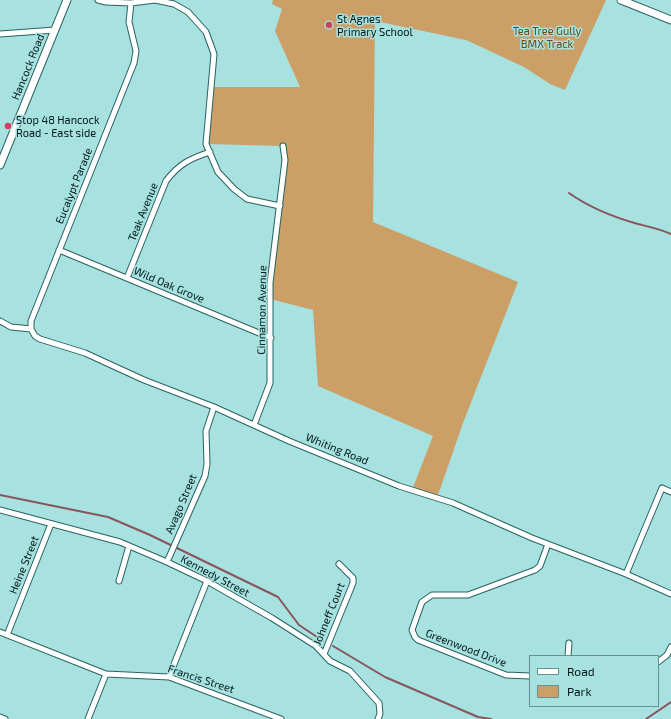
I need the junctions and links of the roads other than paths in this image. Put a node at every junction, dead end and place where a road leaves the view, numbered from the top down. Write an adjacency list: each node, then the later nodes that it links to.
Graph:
1 (67, 0): 6 (main road, Hancock Road)
2 (98, 0): 4 (street)
3 (621, 0): 5 (main road)
4 (131, 3): 9 (street); 12 (street, Eucalypt Parade)
5 (671, 20)
6 (55, 30): 7 (street); 10 (main road, Hancock Road)
7 (0, 34)
8 (283, 146): 11 (street, Cinnamon Avenue)
9 (210, 152): 11 (street); 13 (street, Teak Avenue)
10 (0, 165)
11 (280, 206): 16 (street, Cinnamon Avenue)
12 (59, 250): 13 (street, Wild Oak Grove); 15 (street, Eucalypt Parade)
13 (127, 278): 16 (street, Wild Oak Grove)
14 (0, 321): 15 (street)
15 (31, 328): 17 (street, Whiting Road)
16 (271, 338): 18 (street, Cinnamon Avenue)
17 (214, 407): 18 (street, Whiting Road); 24 (street, Avago Street)
18 (254, 425): 22 (street, Whiting Road)
19 (671, 492): 26 (street)
20 (0, 510): 21 (street, Kennedy Street)
21 (51, 524): 23 (street, Kennedy Street); 31 (street, Heine Street)
22 (548, 544): 26 (street, Whiting Road); 38 (street, Greenwood Drive)
23 (130, 546): 24 (street, Kennedy Street); 27 (street)
24 (167, 562): 28 (street, Kennedy Street)
25 (339, 564): 34 (street, Johneff Court)
26 (626, 574): 29 (street, Whiting Road)
27 (119, 581)
28 (207, 581): 34 (street, Kennedy Street); 39 (street)
29 (671, 594)
30 (0, 632): 31 (street, Francis Street)
31 (7, 635): 37 (street, Francis Street)
32 (569, 643): 35 (street)
33 (671, 648): 36 (street)
34 (324, 654): 44 (street, Kennedy Street)
35 (568, 655)
36 (659, 661)
37 (106, 674): 39 (street, Francis Street); 42 (street)
38 (529, 676)
39 (169, 677): 43 (street, Francis Street)
40 (0, 717): 41 (street)
41 (5, 719)
42 (88, 719)
43 (281, 719)
44 (378, 719)

